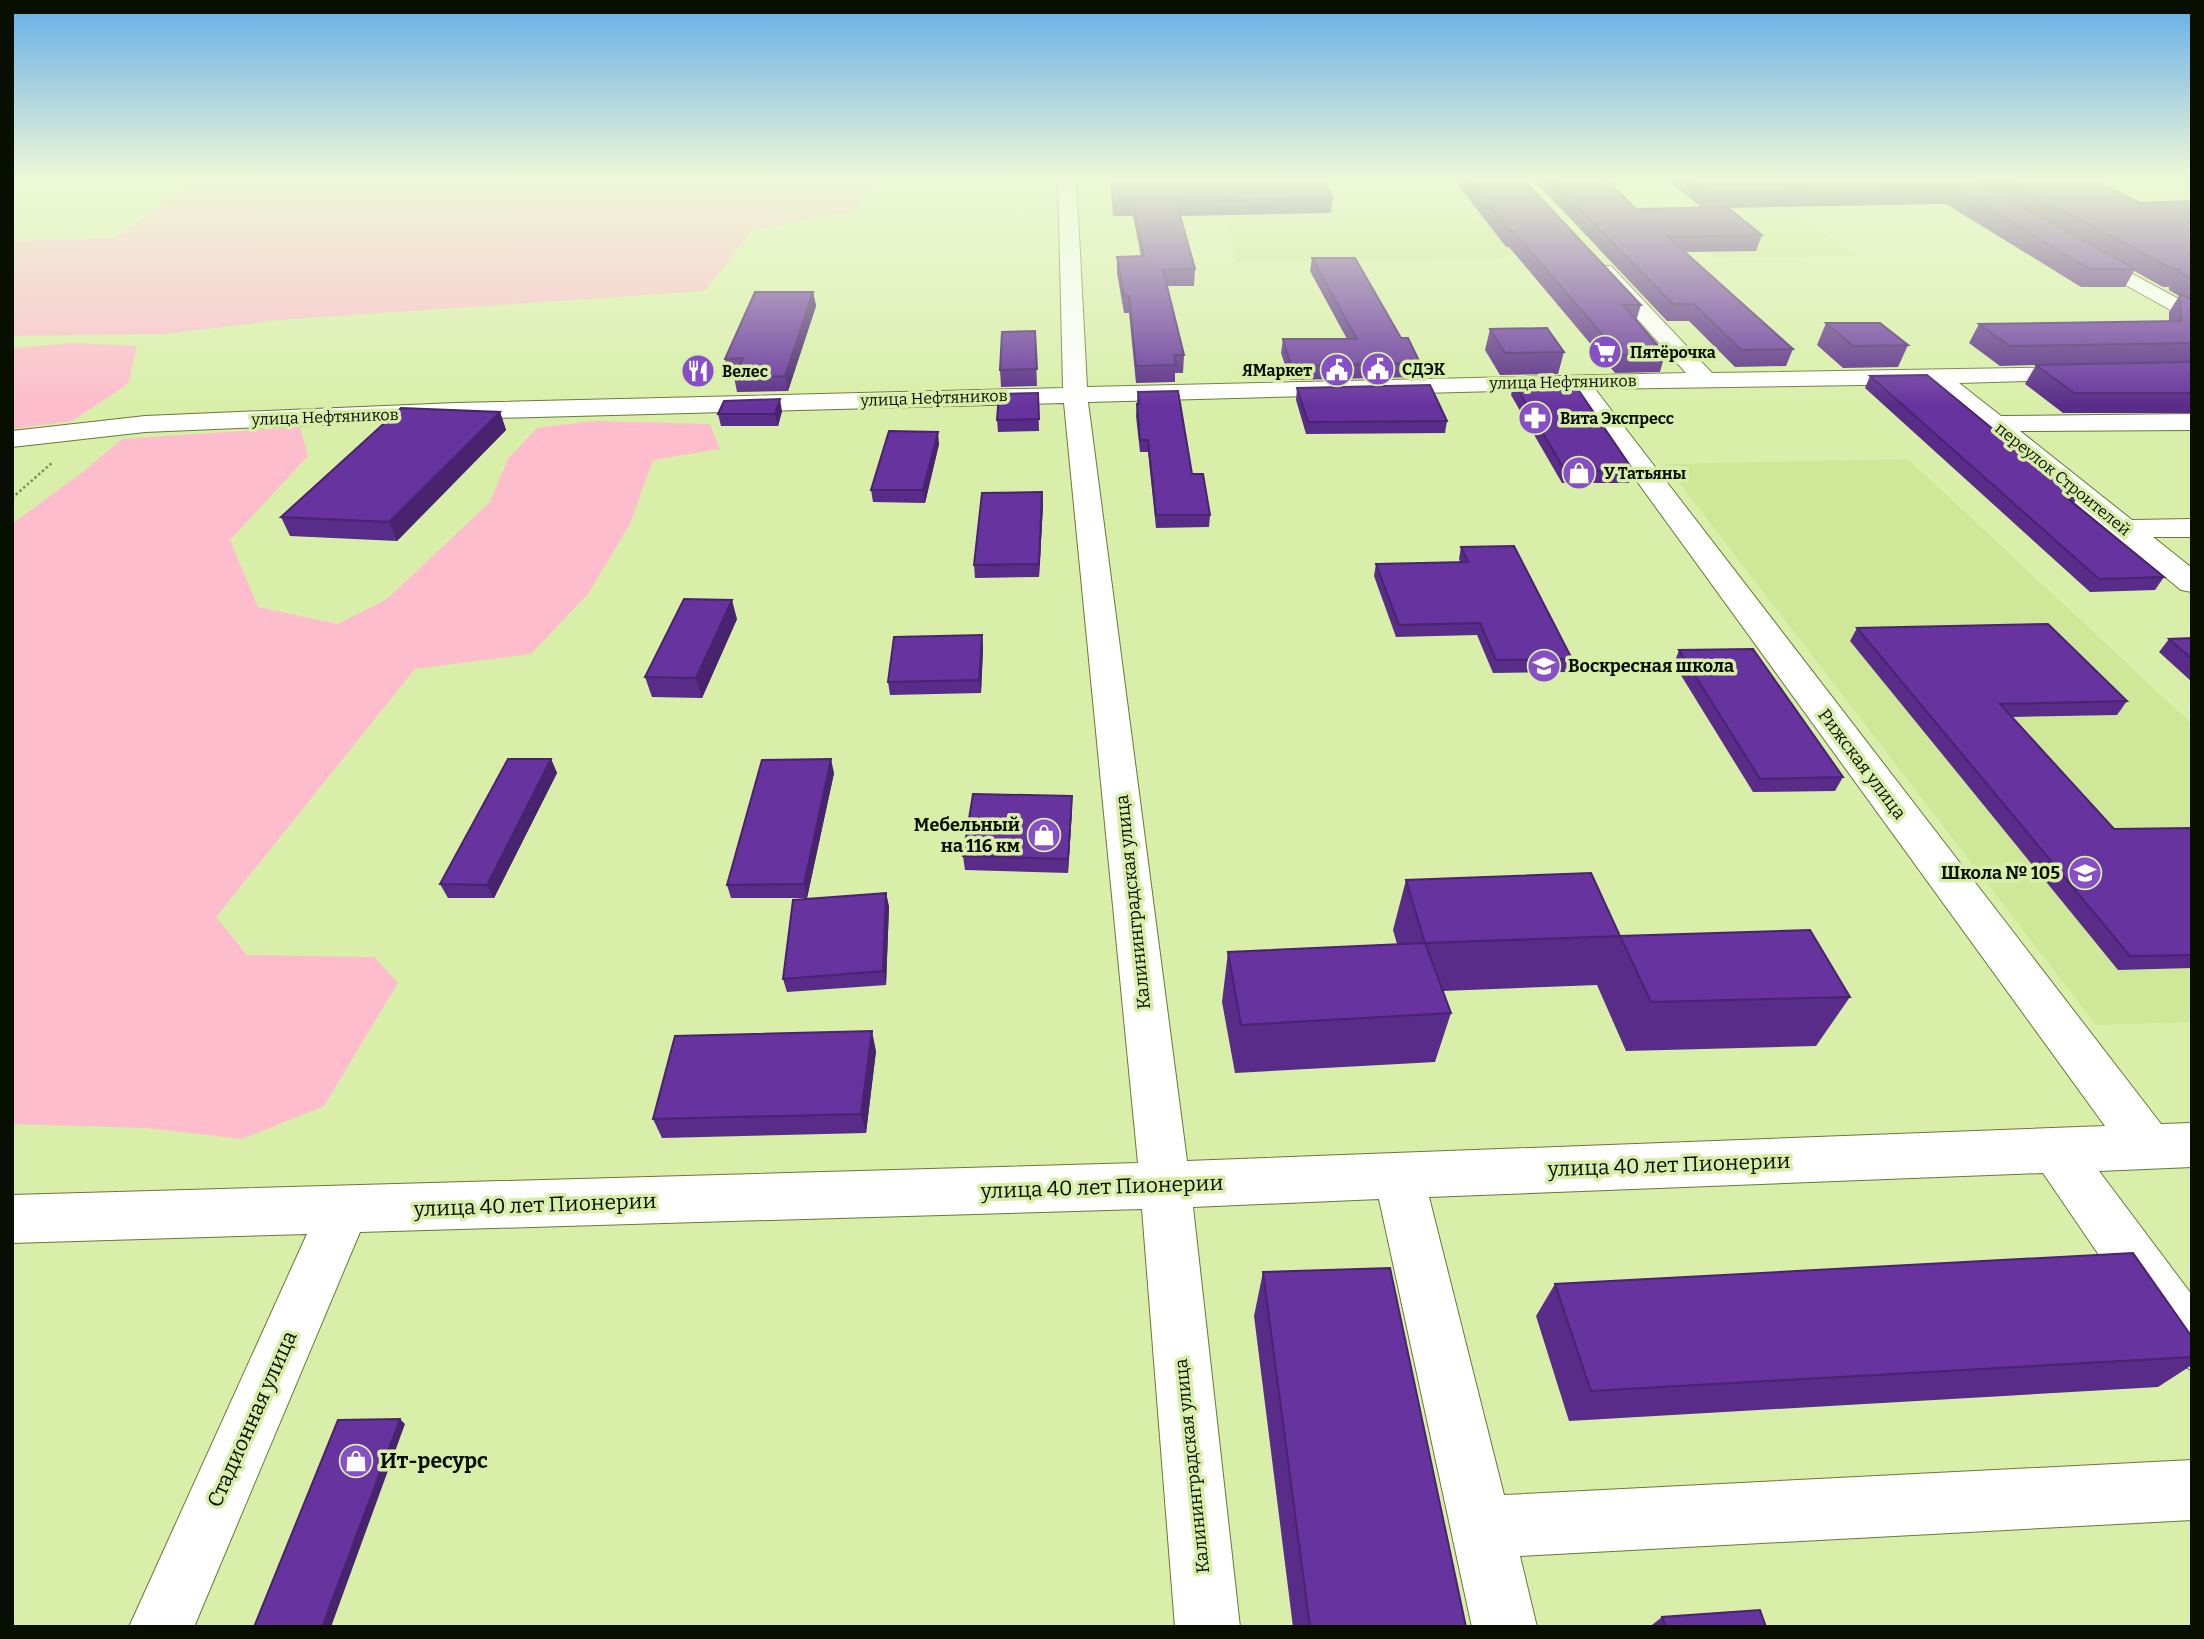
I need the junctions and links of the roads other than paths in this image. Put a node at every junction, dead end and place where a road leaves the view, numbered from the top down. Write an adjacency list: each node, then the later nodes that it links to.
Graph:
1 (1070, 253): 9 (street, Калининградская улица)
2 (2082, 253): 4 (street)
3 (1592, 258): 7 (street)
4 (2192, 315)
5 (2111, 373): 6 (street, улица Нефтяников)
6 (1935, 376): 7 (street, улица Нефтяников); 11 (street, переулок Строителей)
7 (1705, 379): 8 (street, улица Нефтяников)
8 (1577, 382): 9 (street, улица Нефтяников); 16 (street, Рижская улица)
9 (1075, 394): 12 (street, улица Нефтяников); 19 (street, Калининградская улица)
10 (2192, 422): 11 (street)
11 (1995, 424): 14 (street, переулок Строителей)
12 (12, 439)
13 (2192, 528): 14 (street)
14 (2125, 529): 15 (street, переулок Строителей)
15 (2192, 583)
16 (2170, 1146): 17 (street, улица 40 лет Пионерии)
17 (2056, 1150): 18 (street, улица 40 лет Пионерии); 22 (street)
18 (1399, 1176): 19 (street, улица 40 лет Пионерии); 24 (street)
19 (1165, 1185): 20 (street, улица 40 лет Пионерии); 26 (street, Калининградская улица)
20 (343, 1211): 21 (street, улица 40 лет Пионерии); 25 (street, Стадионная улица)
21 (12, 1219)
22 (2192, 1342)
23 (2192, 1490): 24 (street)
24 (1481, 1527): 27 (street)
25 (161, 1627)
26 (1208, 1627)
27 (1505, 1627)

